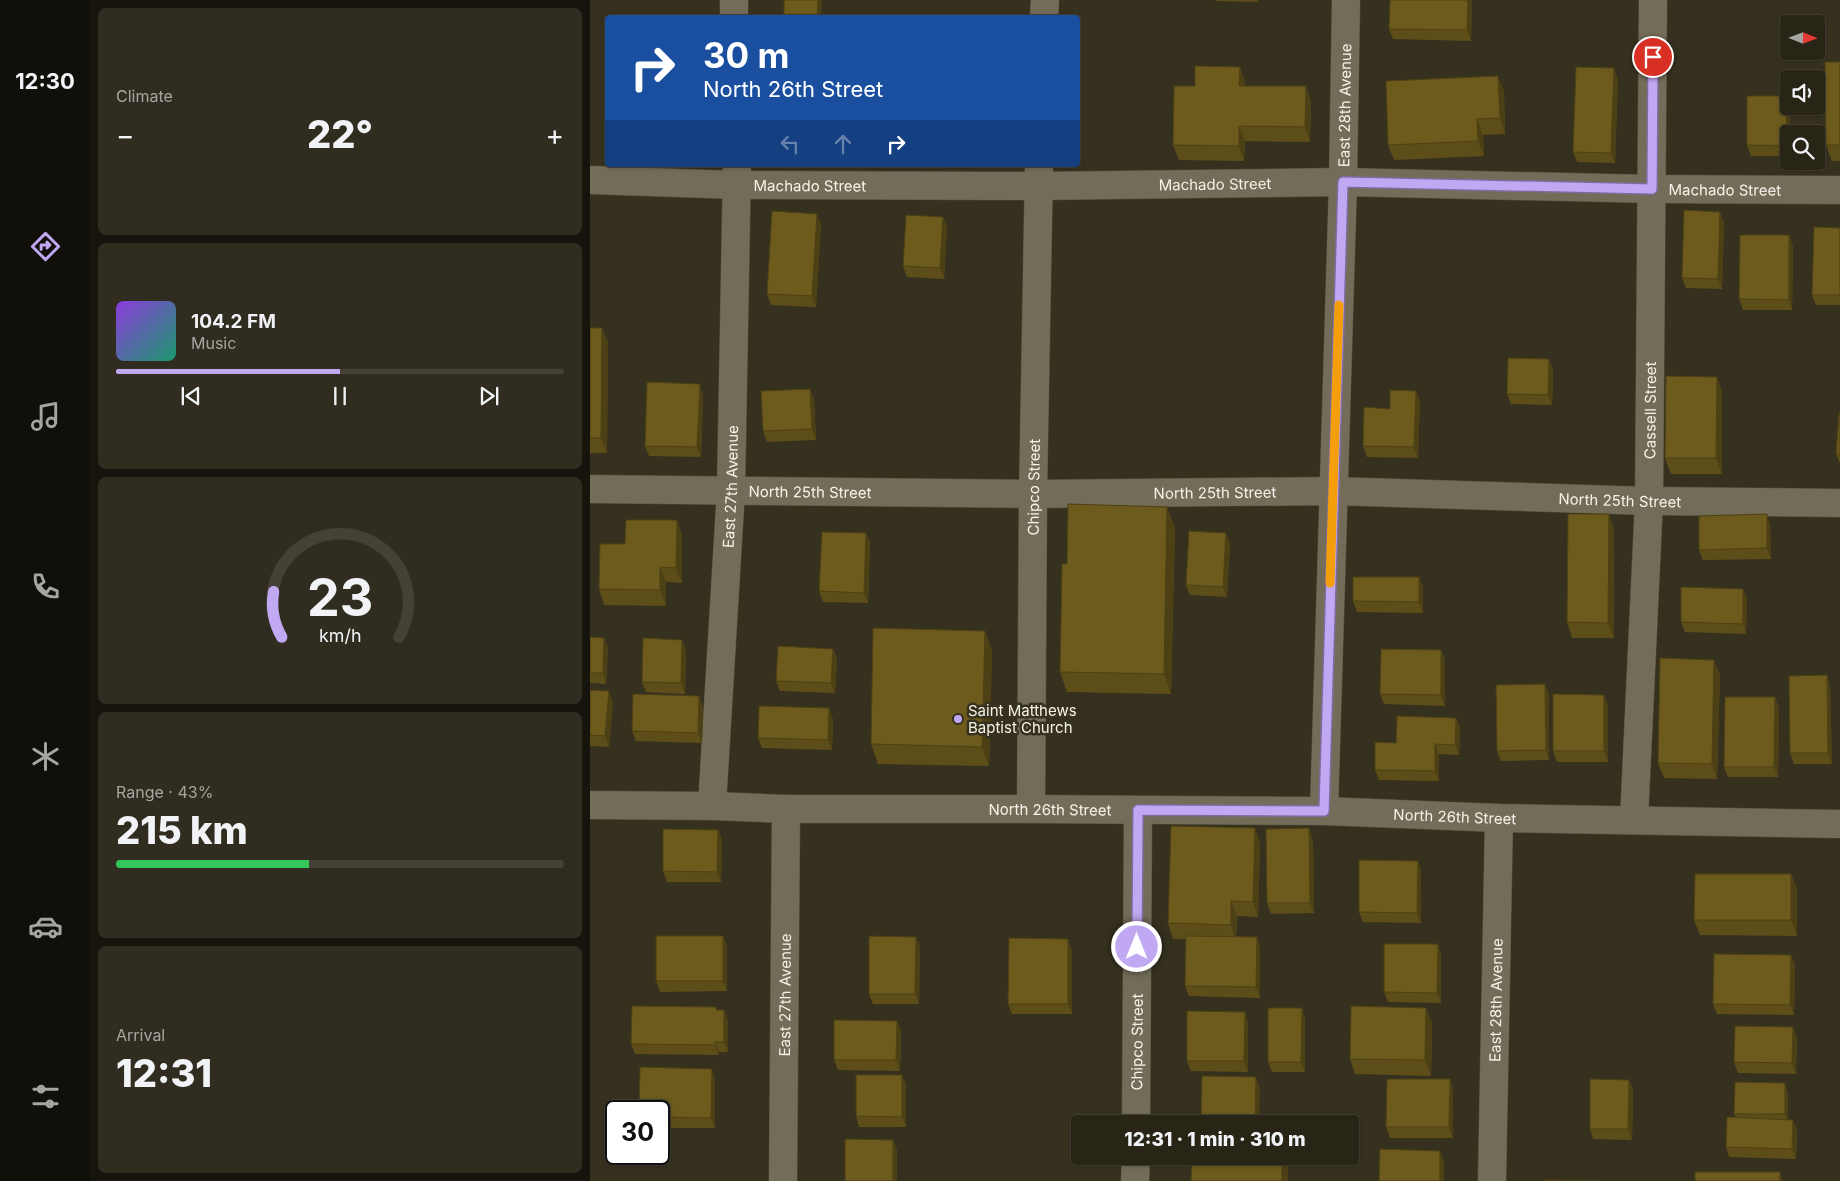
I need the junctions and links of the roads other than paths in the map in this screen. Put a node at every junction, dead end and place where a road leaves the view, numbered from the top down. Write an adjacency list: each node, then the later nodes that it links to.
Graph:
1 (734, 0): 5 (street)
2 (1045, 0): 6 (street)
3 (1346, 0): 10 (street, East 28th Avenue)
4 (1653, 0): 11 (street, Cassell Street)
5 (734, 15)
6 (1044, 15)
7 (737, 175): 8 (street, Machado Street); 9 (street, Machado Street); 14 (street, East 27th Avenue)
8 (1038, 176): 10 (street, Machado Street); 16 (street, Chipco Street)
9 (590, 180)
10 (1343, 182): 11 (street, Machado Street); 15 (street, East 28th Avenue)
11 (1652, 189): 12 (street, Machado Street); 17 (street, Cassell Street)
12 (1840, 190)
13 (590, 488): 14 (street, North 25th Street)
14 (731, 490): 16 (street, North 25th Street); 20 (street, East 27th Avenue)
15 (1333, 490): 16 (street, North 25th Street); 17 (street, North 25th Street); 24 (street, East 28th Avenue)
16 (1033, 494): 21 (street, Chipco Street)
17 (1649, 501): 18 (street, North 25th Street); 26 (street, Cassell Street)
18 (1840, 503)
19 (590, 805): 20 (street, North 26th Street)
20 (712, 806): 22 (street, North 26th Street)
21 (1031, 808): 22 (street, North 26th Street); 23 (street, North 26th Street)
22 (786, 810): 30 (street, East 27th Avenue)
23 (1138, 810): 24 (street, North 26th Street); 28 (street, Chipco Street)
24 (1324, 811): 25 (street, North 26th Street)
25 (1499, 818): 26 (street, North 26th Street); 32 (street, East 28th Avenue)
26 (1634, 820): 27 (street, North 26th Street)
27 (1840, 824)
28 (1136, 1115)
29 (1136, 1165): 31 (street)
30 (783, 1181)
31 (1135, 1181)
32 (1492, 1181)

